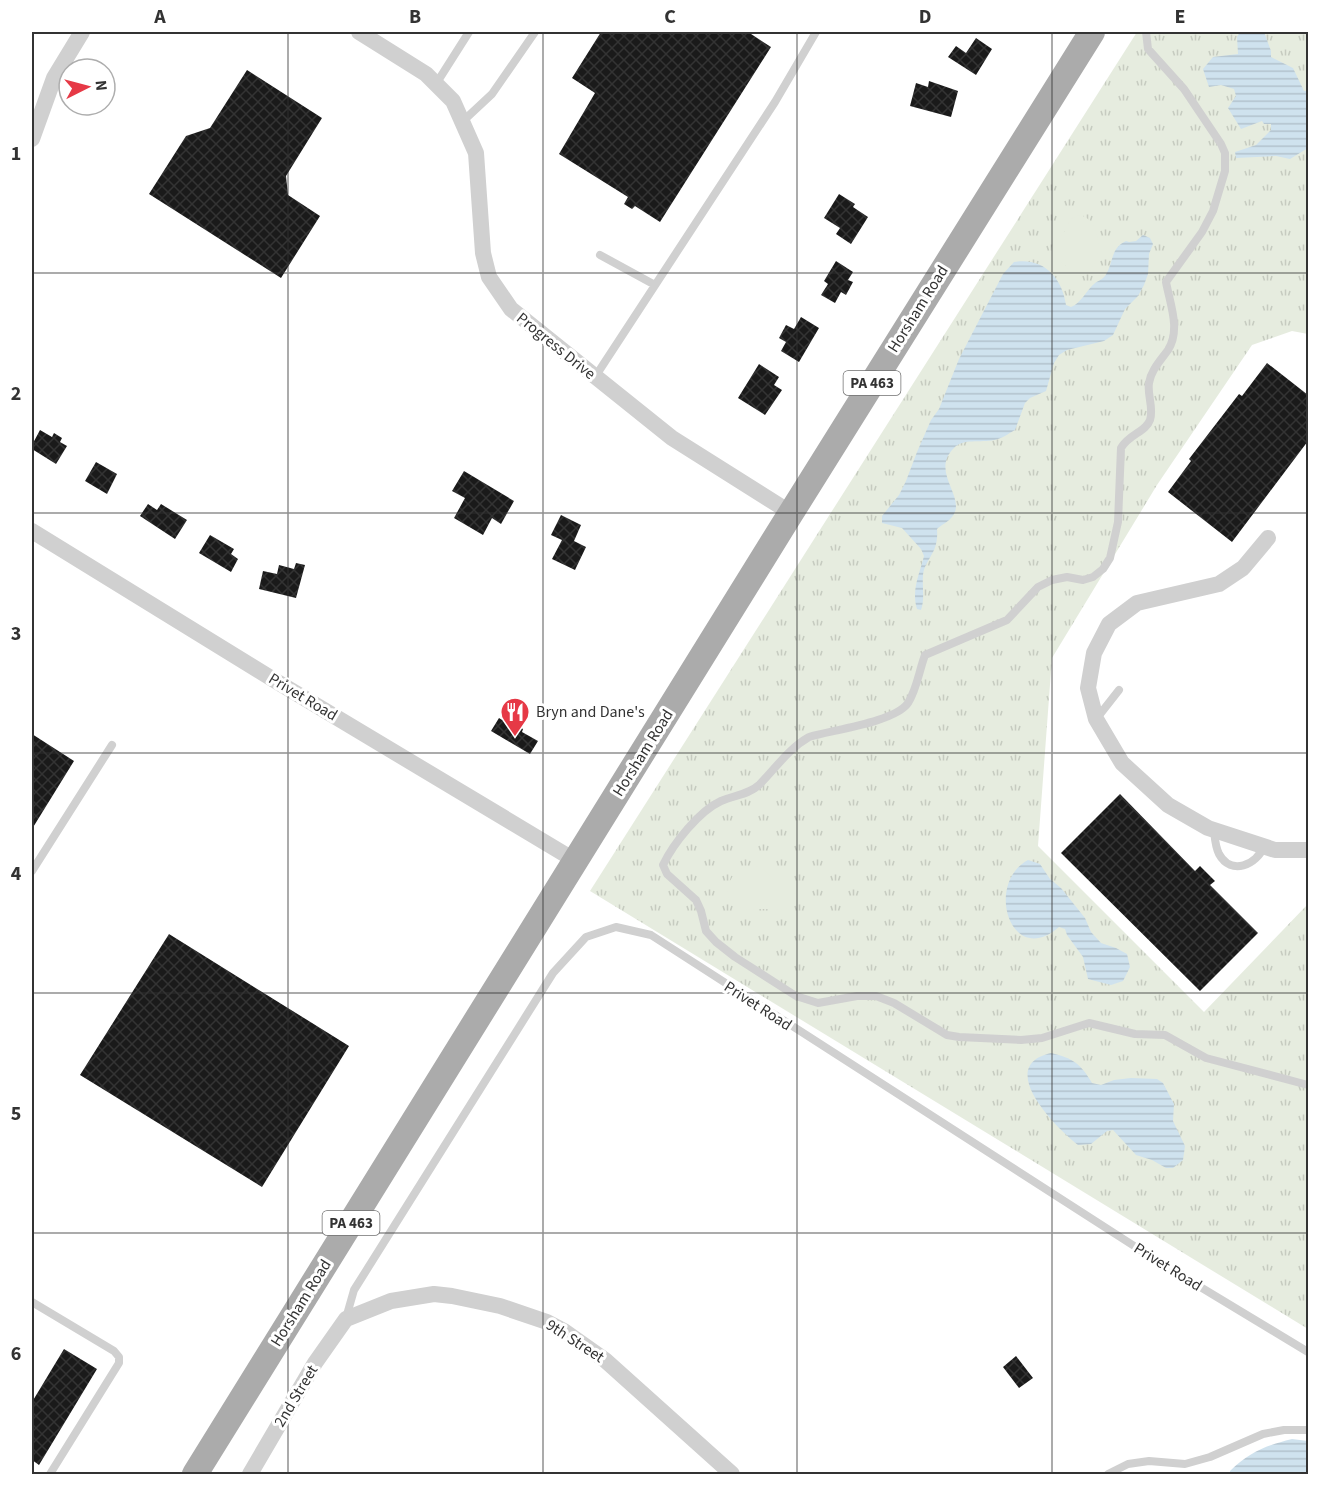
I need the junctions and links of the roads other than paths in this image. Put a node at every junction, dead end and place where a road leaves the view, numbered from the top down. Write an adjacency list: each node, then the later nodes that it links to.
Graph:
1 (82, 32): 10 (street)
2 (359, 32): 8 (street, Progress Drive)
3 (470, 32): 8 (lane)
4 (535, 32): 9 (lane)
5 (816, 32): 12 (lane)
6 (1092, 32): 14 (main road, Horsham Road / PA 463)
7 (1146, 32): 25 (lane)
8 (436, 84): 9 (street, Progress Drive)
9 (462, 122): 13 (street, Progress Drive)
10 (32, 139)
11 (600, 255): 12 (lane)
12 (654, 285): 13 (lane)
13 (595, 377): 14 (street, Progress Drive)
14 (791, 513): 23 (main road, Horsham Road / PA 463)
15 (32, 531): 23 (street, Privet Road)
16 (1268, 538): 18 (street)
17 (1119, 690): 18 (lane)
18 (1096, 719): 20 (street)
19 (112, 744): 24 (lane)
20 (1214, 830): 21 (street); 21 (lane)
21 (1264, 846): 22 (street)
22 (1308, 850)
23 (576, 861): 31 (main road, Horsham Road / PA 463)
24 (32, 871)
25 (1308, 1085)
26 (32, 1302): 30 (lane)
27 (346, 1319): 28 (lane, Privet Road); 32 (street, 2nd Street); 33 (street, 9th Street)
28 (1308, 1352)
29 (1308, 1430): 34 (lane)
30 (50, 1474)
31 (195, 1474)
32 (250, 1474)
33 (732, 1474)
34 (1108, 1474)

